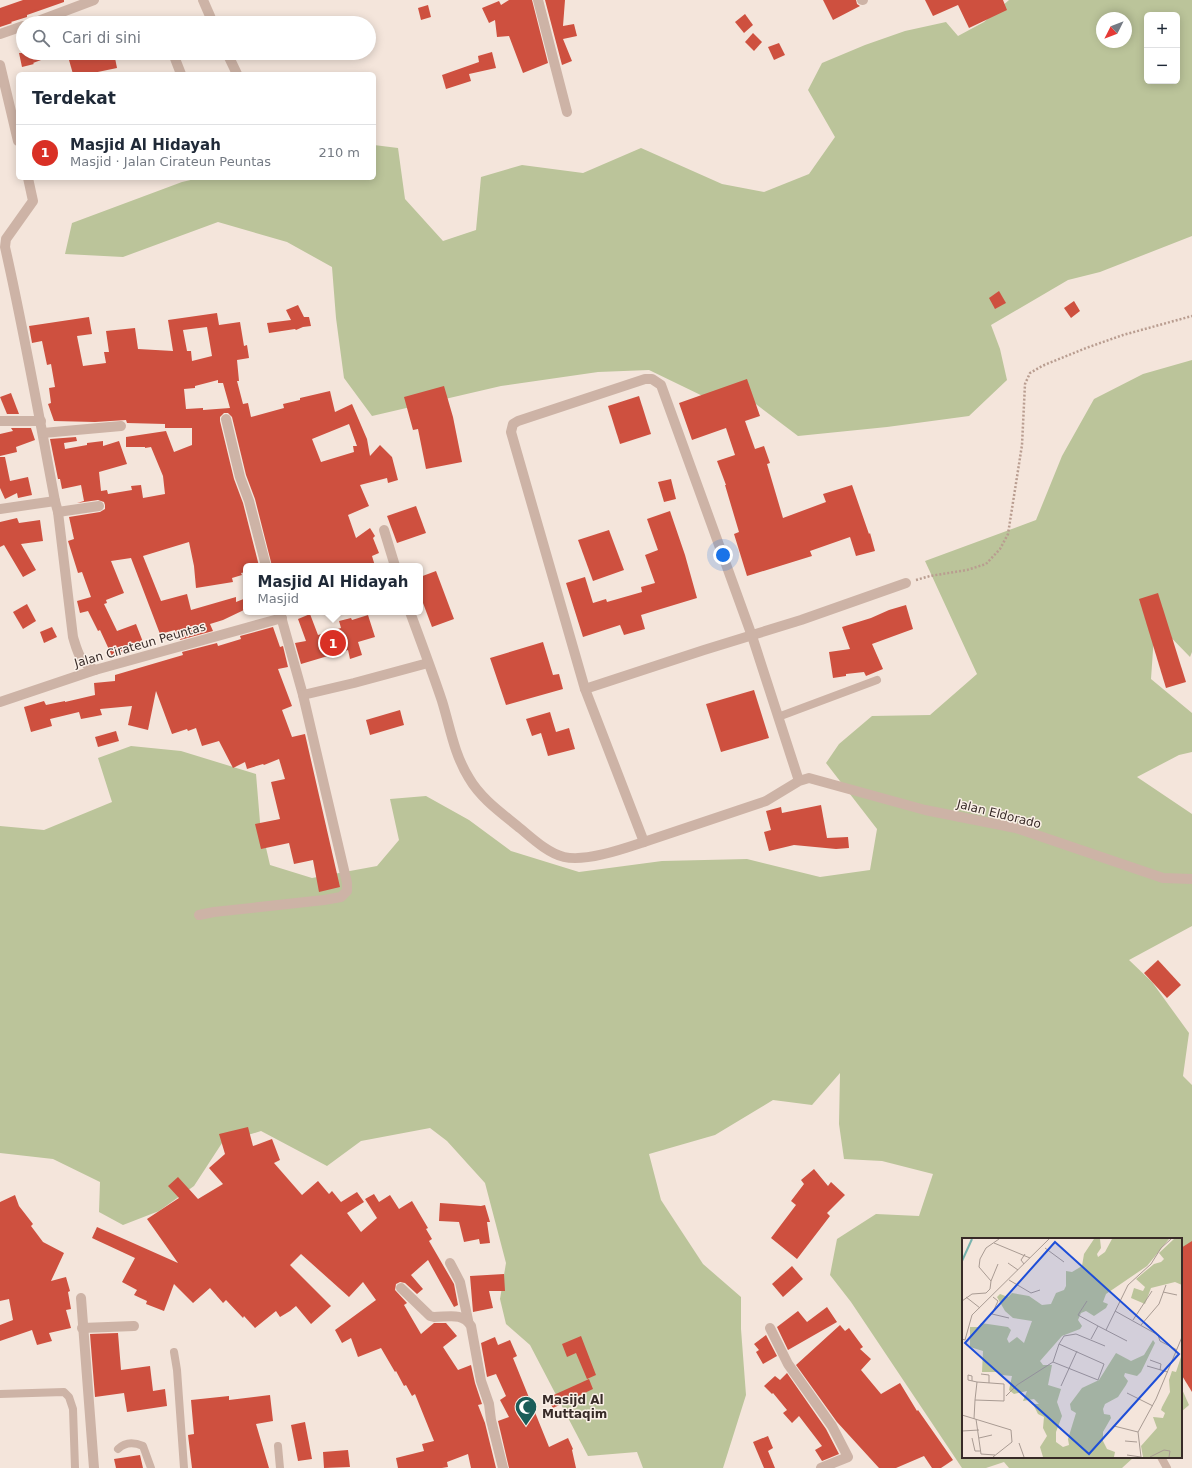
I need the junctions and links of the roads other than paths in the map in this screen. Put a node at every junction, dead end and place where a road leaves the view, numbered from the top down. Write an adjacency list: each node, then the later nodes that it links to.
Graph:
1 (94, 0): 4 (street)
2 (203, 0): 5 (street)
3 (538, 0): 13 (street)
4 (52, 16)
5 (211, 16)
6 (16, 28): 7 (street)
7 (0, 34)
8 (176, 60): 11 (street)
9 (230, 60): 12 (street)
10 (0, 65): 14 (street)
11 (181, 72)
12 (236, 72)
13 (566, 112)
14 (16, 133)
15 (28, 180): 18 (street)
16 (226, 419): 26 (street)
17 (0, 421): 18 (street)
18 (41, 421): 20 (street)
19 (121, 426): 20 (street)
20 (43, 433): 21 (street)
21 (55, 501): 23 (street); 24 (street)
22 (99, 506): 24 (street)
23 (0, 509)
24 (58, 512): 33 (street)
25 (384, 530): 27 (street)
26 (265, 563)
27 (394, 563)
28 (906, 584): 31 (street)
29 (281, 615): 33 (street, Jalan Cirateun Peuntas); 36 (street)
30 (411, 615): 32 (street)
31 (752, 636): 35 (street); 35 (street); 38 (street)
32 (428, 663): 36 (street); 40 (street)
33 (95, 670): 37 (street, Jalan Cirateun Peuntas)
34 (877, 680): 38 (lane)
35 (585, 690): 40 (street)
36 (303, 695): 42 (street)
37 (0, 702)
38 (778, 717): 39 (street)
39 (799, 781): 40 (street); 41 (street, Jalan Eldorado)
40 (644, 842)
41 (1192, 879)
42 (199, 916)
43 (450, 1263): 46 (street)
44 (401, 1288): 46 (street)
45 (80, 1298): 48 (street)
46 (468, 1320): 60 (street)
47 (134, 1326): 48 (street)
48 (82, 1328): 56 (street)
49 (770, 1328): 61 (street)
50 (174, 1352): 58 (lane)
51 (0, 1394): 55 (lane)
52 (278, 1446): 59 (lane)
53 (118, 1449): 57 (lane)
54 (1162, 1458): 62 (lane)
55 (75, 1468)
56 (94, 1468)
57 (151, 1468)
58 (184, 1468)
59 (280, 1468)
60 (504, 1468)
61 (821, 1468)
62 (1167, 1468)

